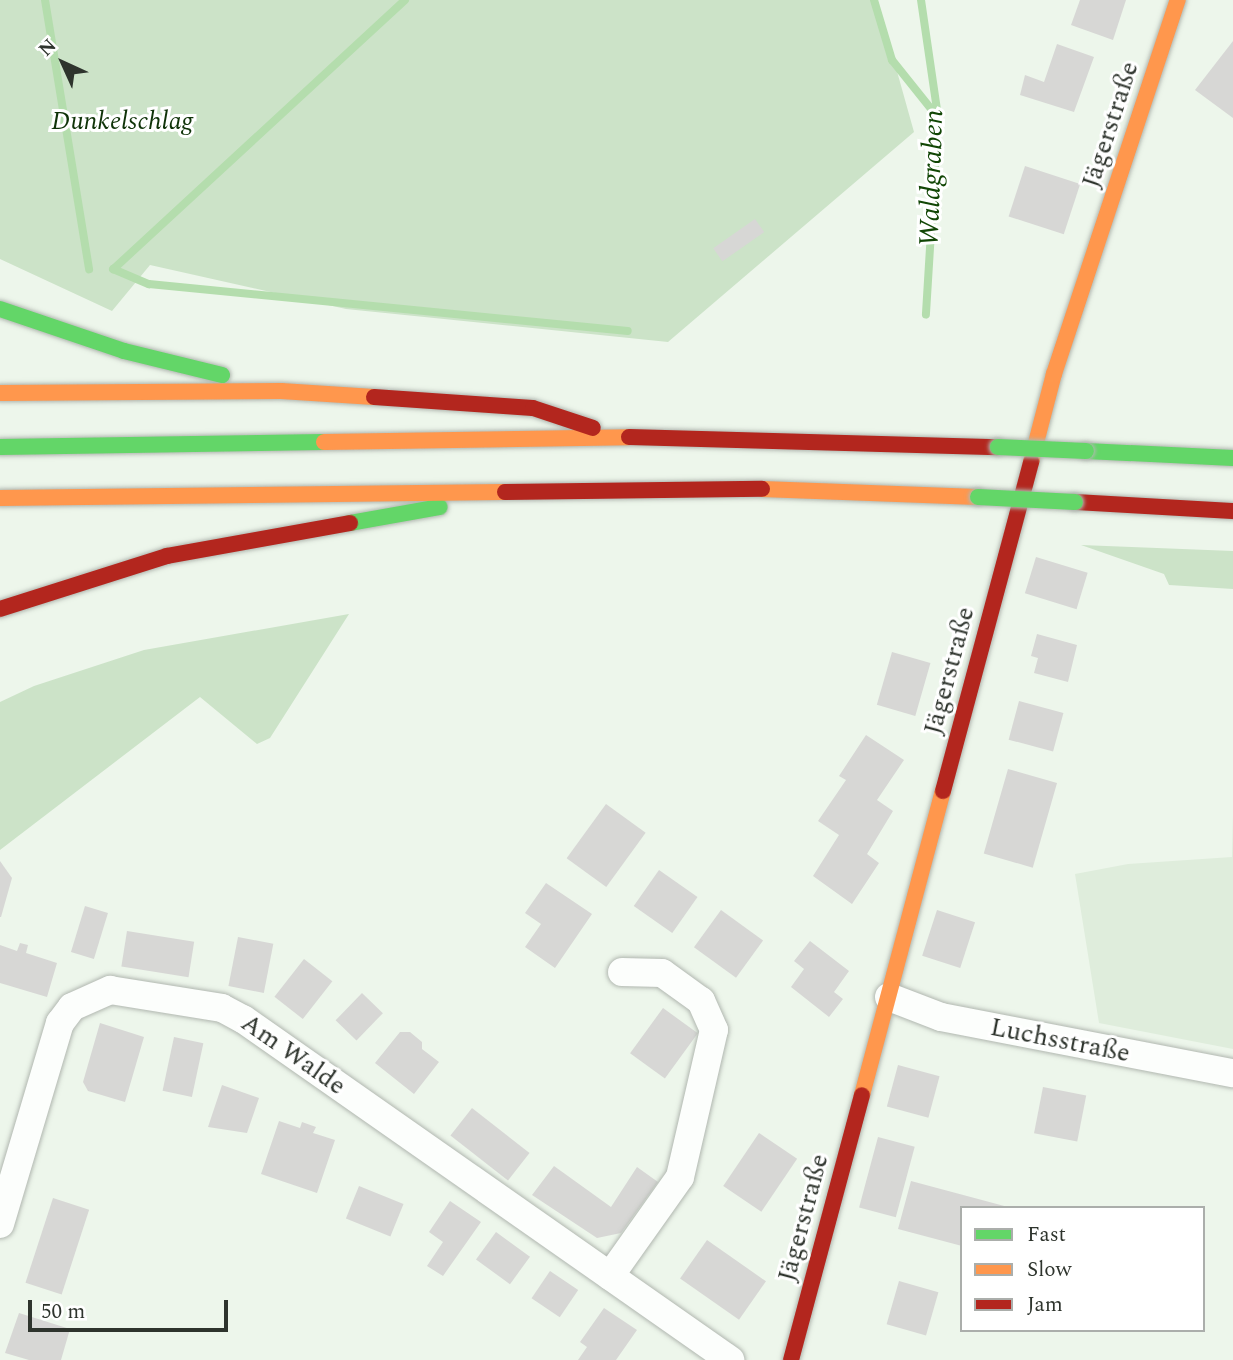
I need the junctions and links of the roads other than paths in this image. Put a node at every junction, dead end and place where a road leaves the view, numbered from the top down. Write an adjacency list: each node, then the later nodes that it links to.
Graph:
1 (1178, 0): 13 (main road, Jägerstraße)
2 (0, 309): 3 (main road)
3 (281, 391): 4 (main road); 5 (main road)
4 (0, 393)
5 (622, 438): 6 (main road); 7 (main road, bridge)
6 (0, 447)
7 (1233, 458)
8 (528, 490): 9 (main road); 10 (main road, bridge); 11 (main road)
9 (0, 498)
10 (1233, 511)
11 (0, 609)
12 (622, 972): 16 (street)
13 (889, 998): 14 (street, Luchsstraße); 18 (main road, Jägerstraße)
14 (1233, 1073)
15 (0, 1224): 16 (street, Am Walde)
16 (610, 1276): 17 (street, Am Walde)
17 (730, 1360)
18 (791, 1360)

